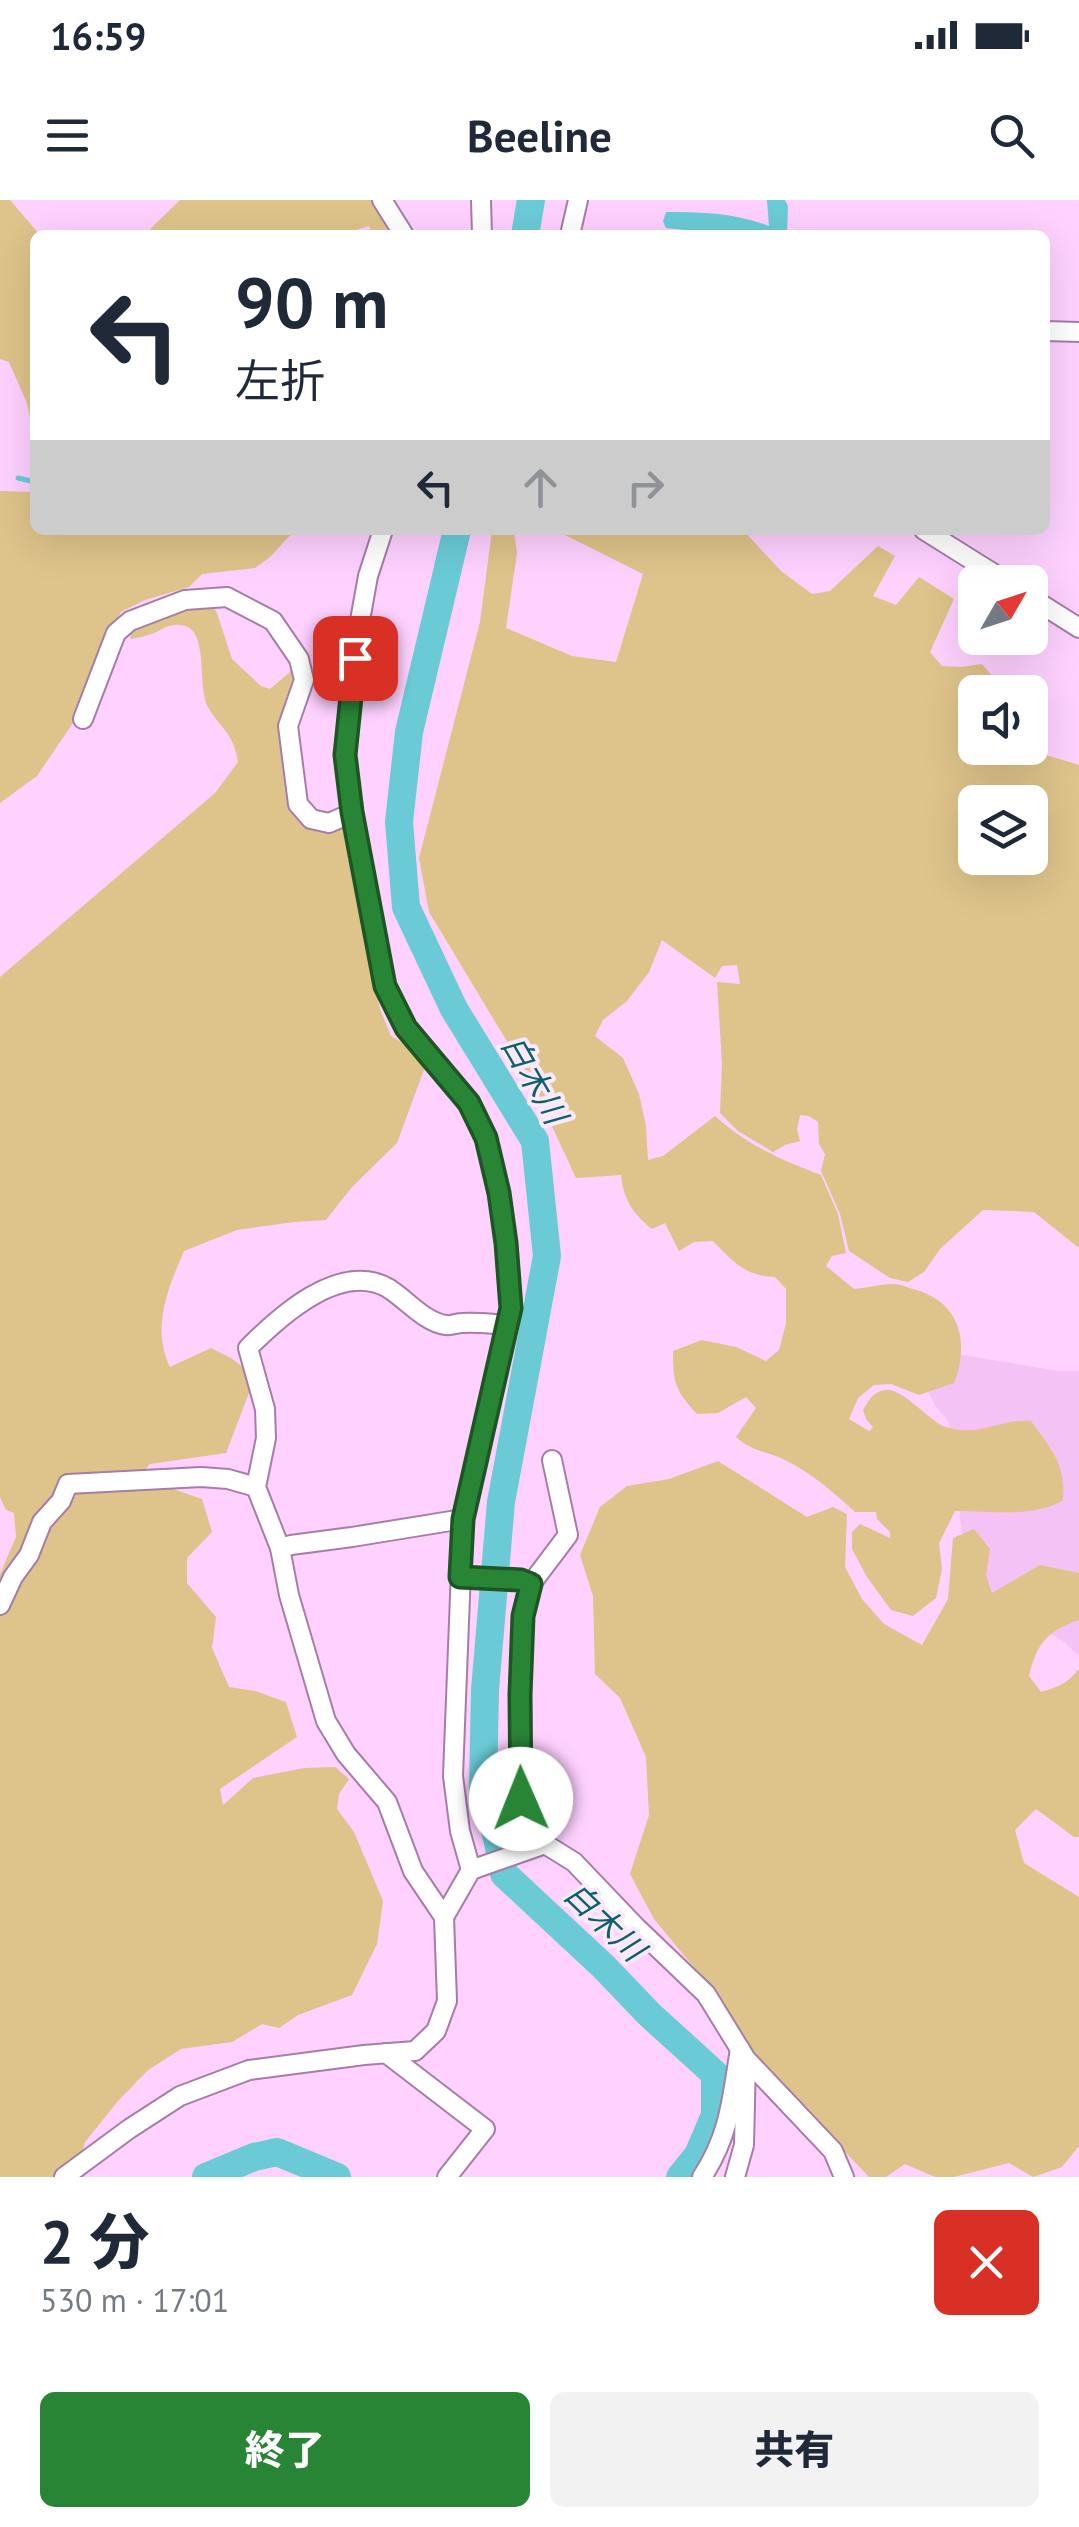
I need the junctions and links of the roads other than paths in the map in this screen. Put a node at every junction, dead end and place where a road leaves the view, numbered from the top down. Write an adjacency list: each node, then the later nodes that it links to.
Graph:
1 (382, 200): 4 (street)
2 (481, 200): 5 (street)
3 (578, 200): 6 (street)
4 (401, 230)
5 (482, 230)
6 (571, 230)
7 (1050, 330): 8 (street)
8 (1079, 332)
9 (381, 535): 15 (street)
10 (932, 535): 11 (street)
11 (980, 565)
12 (1048, 608): 13 (street)
13 (1079, 628)
14 (83, 719): 15 (street)
15 (352, 812): 16 (street)
16 (508, 1325): 18 (street); 19 (street)
17 (552, 1460): 22 (street)
18 (256, 1487): 20 (street); 23 (street)
19 (463, 1519): 20 (street); 21 (street)
20 (280, 1548): 26 (street)
21 (460, 1577): 22 (street); 25 (street)
22 (526, 1582): 24 (street)
23 (0, 1604)
24 (536, 1847): 25 (street); 28 (street)
25 (477, 1867): 26 (street)
26 (444, 1917): 27 (street)
27 (386, 2053): 29 (street); 30 (street)
28 (743, 2054): 31 (street); 32 (street); 33 (street)
29 (64, 2177)
30 (447, 2177)
31 (702, 2177)
32 (736, 2177)
33 (844, 2177)

